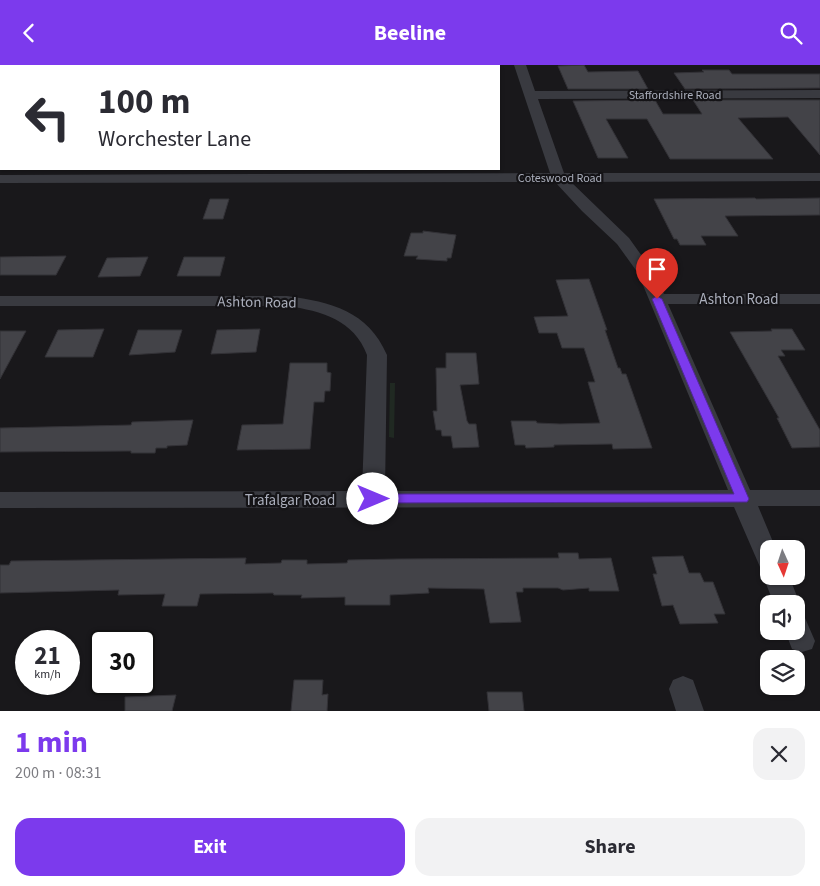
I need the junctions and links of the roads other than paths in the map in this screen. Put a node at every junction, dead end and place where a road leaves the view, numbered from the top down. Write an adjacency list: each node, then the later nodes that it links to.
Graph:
1 (520, 65): 3 (street)
2 (820, 94): 3 (street, Staffordshire Road)
3 (530, 95): 7 (street)
4 (118, 174): 5 (street, Coteswood Road); 8 (street, Coteswood Road)
5 (336, 174): 7 (street, Coteswood Road)
6 (820, 177): 7 (street, Coteswood Road)
7 (559, 178): 9 (street)
8 (0, 179)
9 (657, 299): 10 (street, Ashton Road); 14 (street)
10 (820, 299)
11 (0, 301): 13 (street, Ashton Road)
12 (820, 498): 14 (street, Trafalgar Road)
13 (373, 499): 14 (street, Trafalgar Road); 15 (street, Trafalgar Road)
14 (742, 499): 16 (street)
15 (0, 500)
16 (760, 540)

